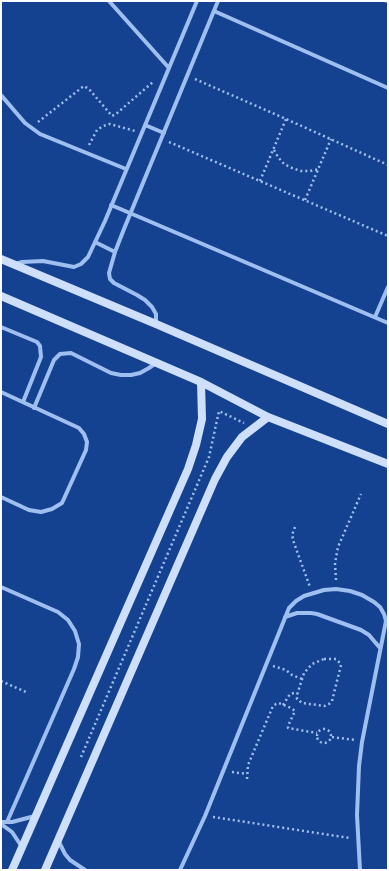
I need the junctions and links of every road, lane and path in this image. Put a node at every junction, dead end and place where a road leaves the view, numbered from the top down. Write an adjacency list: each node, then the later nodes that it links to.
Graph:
1 (109, 1): 5 (street)
2 (197, 1): 5 (street)
3 (218, 1): 4 (street)
4 (214, 11): 6 (street); 7 (street)
5 (169, 68): 10 (street); 11 (path)
6 (187, 76): 9 (path); 12 (street)
7 (388, 88)
8 (1, 95): 11 (street)
9 (286, 118): 15 (path); 16 (path)
10 (145, 125): 12 (street); 13 (street)
11 (32, 128): 17 (street)
12 (164, 133): 14 (street)
13 (141, 134): 17 (path); 19 (street)
14 (162, 139): 21 (path); 24 (street)
15 (331, 139): 18 (path); 20 (path)
16 (274, 149): 20 (path); 21 (path)
17 (85, 152): 19 (street)
18 (388, 165)
19 (126, 168): 23 (street)
20 (318, 169): 22 (path)
21 (260, 181): 22 (path)
22 (305, 200): 25 (path)
23 (111, 204): 24 (street); 26 (street)
24 (131, 213): 27 (street); 32 (street)
25 (388, 236)
26 (95, 242): 27 (street); 29 (street)
27 (115, 252): 34 (street)
28 (1, 259): 29 (street)
29 (14, 265): 34 (street)
30 (388, 287): 32 (street)
31 (1, 296): 36 (street)
32 (375, 317): 33 (street)
33 (388, 323)
34 (156, 324): 42 (street)
35 (1, 327): 39 (street)
36 (157, 362): 37 (street); 40 (street)
37 (201, 382): 41 (street); 51 (street)
38 (1, 392): 39 (street)
39 (23, 402): 40 (street)
40 (34, 408): 45 (street)
41 (268, 417): 43 (street); 52 (street)
42 (388, 424)
43 (388, 464)
44 (361, 494): 48 (path)
45 (1, 497)
46 (295, 527): 49 (path)
47 (1, 586): 68 (street)
48 (336, 589): 49 (street); 53 (street)
49 (312, 593): 50 (street)
50 (285, 617): 53 (street); 54 (street)
51 (120, 625): 52 (path); 66 (street)
52 (147, 637): 70 (street)
53 (380, 648): 62 (street)
54 (266, 664): 55 (path); 63 (street)
55 (302, 679): 58 (path); 58 (path)
56 (1, 681): 57 (path)
57 (26, 692)
58 (298, 694): 59 (path)
59 (284, 705): 60 (path); 64 (path)
60 (317, 733): 61 (path); 61 (path)
61 (332, 737): 62 (path)
62 (362, 742): 71 (street)
63 (223, 770): 64 (path); 67 (street)
64 (247, 774): 65 (path)
65 (247, 779)
66 (36, 816): 68 (street); 72 (street)
67 (205, 816): 71 (path); 76 (street)
68 (7, 822): 69 (street)
69 (1, 823): 72 (street)
70 (58, 840): 74 (street); 75 (street)
71 (358, 840): 77 (street)
72 (22, 848): 73 (street)
73 (12, 870)
74 (45, 870)
75 (86, 870)
76 (180, 870)
77 (360, 870)

